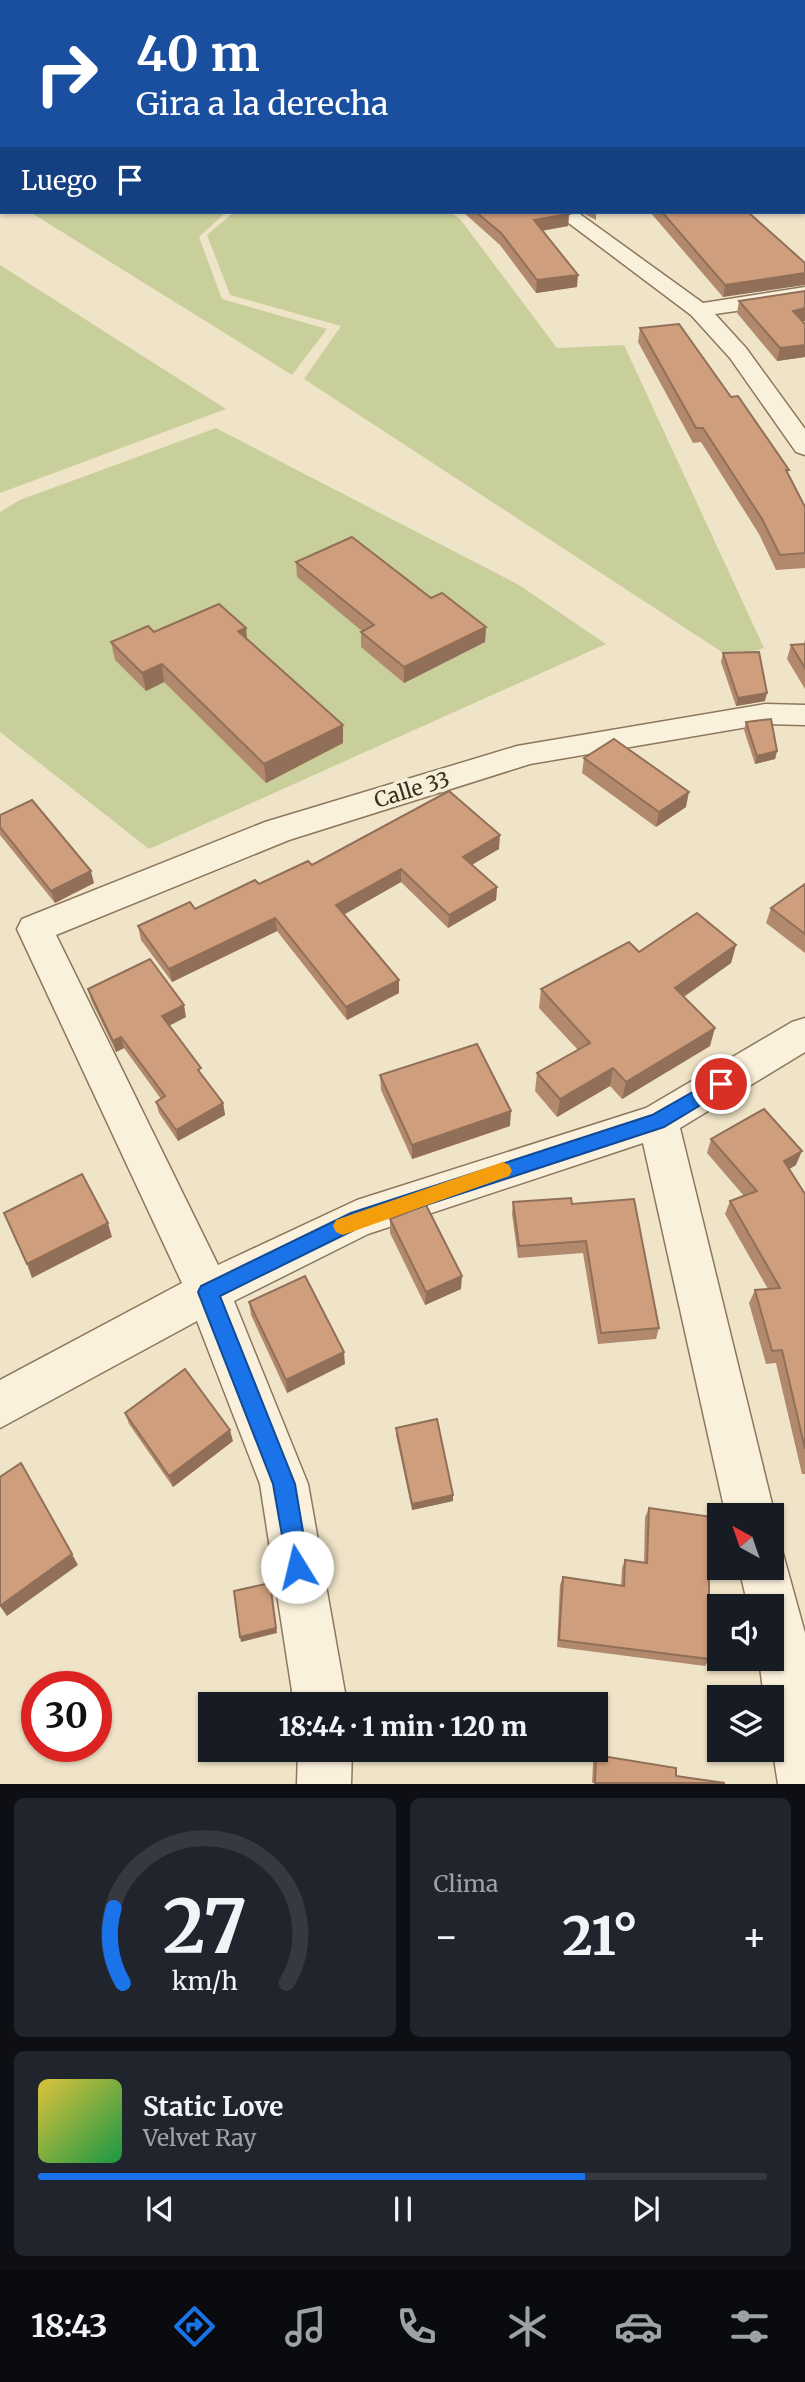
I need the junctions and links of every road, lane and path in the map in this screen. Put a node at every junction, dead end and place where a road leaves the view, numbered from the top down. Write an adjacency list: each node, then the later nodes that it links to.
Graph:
1 (572, 214): 3 (street)
2 (805, 294): 3 (street)
3 (699, 310): 4 (street)
4 (805, 447)
5 (805, 715): 8 (street, Calle 33)
6 (805, 1033): 7 (street)
7 (657, 1121): 8 (street); 10 (street)
8 (208, 1292): 9 (street); 12 (street)
9 (0, 1405)
10 (748, 1503)
11 (767, 1580): 15 (street)
12 (318, 1692)
13 (325, 1762): 14 (street)
14 (324, 1783)
15 (805, 1783)

